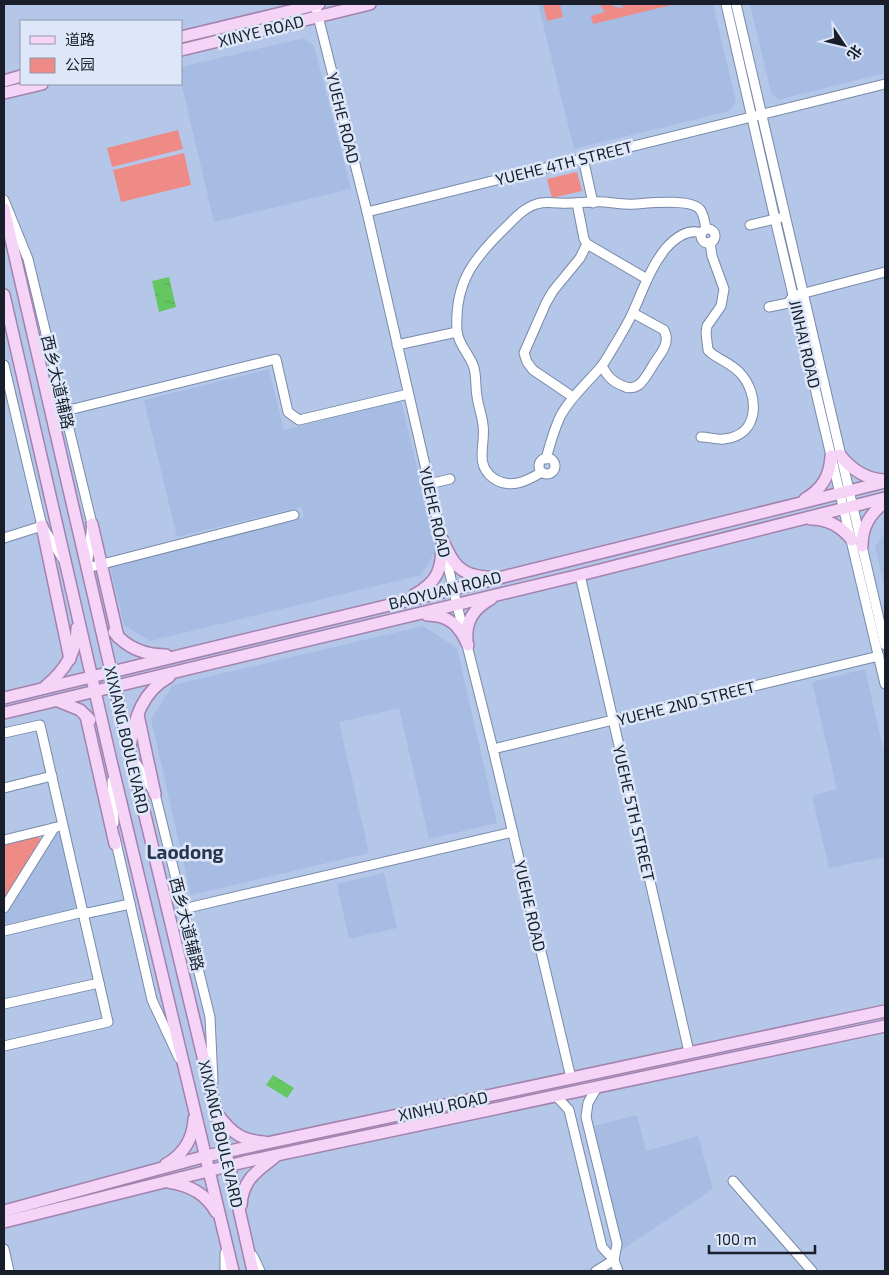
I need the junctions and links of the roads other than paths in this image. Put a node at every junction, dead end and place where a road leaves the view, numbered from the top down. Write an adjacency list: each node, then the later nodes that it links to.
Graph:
1 (316, 4): 5 (street, YUEHE ROAD); 6 (main road)
2 (370, 4): 5 (main road, XINYE ROAD)
3 (726, 4): 18 (street, JINHAI ROAD)
4 (736, 4): 17 (street, JINHAI ROAD)
5 (318, 16): 7 (main road, XINYE ROAD); 24 (street, YUEHE ROAD)
6 (182, 37)
7 (182, 50)
8 (4, 74): 9 (main road)
9 (20, 76)
10 (20, 76): 11 (main road)
11 (4, 81)
12 (885, 84): 17 (street, YUEHE 4TH STREET)
13 (37, 85): 14 (main road)
14 (27, 87): 15 (main road); 16 (main road)
15 (4, 93)
16 (4, 102)
17 (761, 114): 18 (street, YUEHE 4TH STREET); 25 (street, JINHAI ROAD)
18 (751, 117): 19 (street, YUEHE 4TH STREET); 26 (street, JINHAI ROAD)
19 (583, 158): 21 (street); 24 (street, YUEHE 4TH STREET)
20 (4, 200): 43 (street, 西乡大道辅路)
21 (593, 203): 22 (street); 28 (street)
22 (577, 204): 29 (street); 37 (street)
23 (4, 208): 63 (main road, XIXIANG BOULEVARD)
24 (367, 212): 38 (street, YUEHE ROAD)
25 (785, 217): 26 (street); 32 (street, JINHAI ROAD)
26 (775, 219): 27 (street); 34 (street, JINHAI ROAD)
27 (750, 225)
28 (704, 231): 31 (street); 44 (street)
29 (587, 244): 31 (street); 42 (street)
30 (885, 272): 32 (street)
31 (647, 279): 36 (street)
32 (803, 293): 34 (street); 45 (street, JINHAI ROAD)
33 (4, 295): 61 (main road, XIXIANG BOULEVARD)
34 (793, 296): 35 (street); 45 (street, JINHAI ROAD)
35 (769, 307)
36 (633, 313): 40 (street); 40 (street)
37 (457, 332): 38 (street); 42 (street)
38 (397, 345): 41 (street, YUEHE ROAD)
39 (4, 365): 56 (street)
40 (602, 366): 42 (street)
41 (408, 394): 43 (street); 48 (street, YUEHE ROAD)
42 (573, 397)
43 (65, 410): 55 (street, 西乡大道辅路)
44 (701, 437)
45 (836, 456): 47 (main road); 49 (street, JINHAI ROAD); 51 (main road)
46 (450, 480): 48 (street)
47 (885, 481): 49 (main road, BAOYUAN ROAD)
48 (429, 484): 58 (street, YUEHE ROAD)
49 (845, 492): 51 (main road, BAOYUAN ROAD); 52 (street, JINHAI ROAD)
50 (885, 500): 52 (main road, BAOYUAN ROAD); 60 (main road)
51 (790, 505): 64 (main road, BAOYUAN ROAD)
52 (848, 508): 54 (main road, BAOYUAN ROAD); 59 (street, JINHAI ROAD); 60 (street, JINHAI ROAD)
53 (294, 515): 62 (street)
54 (801, 519): 59 (main road); 65 (main road, BAOYUAN ROAD)
55 (92, 524): 62 (main road); 63 (street, 西乡大道辅路)
56 (42, 526): 57 (street); 61 (street); 78 (main road)
57 (4, 538)
58 (442, 539): 64 (main road); 66 (street, YUEHE ROAD); 68 (main road)
59 (852, 540): 77 (street, JINHAI ROAD)
60 (862, 546): 75 (street, JINHAI ROAD)
61 (66, 564): 71 (main road, XIXIANG BOULEVARD)
62 (101, 565): 63 (street); 73 (main road)
63 (87, 568): 69 (main road, XIXIANG BOULEVARD)
64 (506, 575): 66 (main road, BAOYUAN ROAD)
65 (580, 575): 67 (main road, BAOYUAN ROAD); 93 (street, YUEHE 5TH STREET)
66 (453, 588): 68 (main road, BAOYUAN ROAD); 70 (street, YUEHE ROAD)
67 (502, 594): 70 (main road, BAOYUAN ROAD); 74 (main road)
68 (402, 602): 76 (main road, BAOYUAN ROAD)
69 (95, 603): 73 (main road); 80 (main road, XIXIANG BOULEVARD)
70 (457, 604): 72 (main road, BAOYUAN ROAD); 74 (street, YUEHE ROAD)
71 (77, 611): 78 (main road); 81 (main road, XIXIANG BOULEVARD)
72 (400, 618): 74 (main road); 79 (main road, BAOYUAN ROAD)
73 (118, 637): 76 (main road)
74 (468, 645): 95 (street, YUEHE ROAD)
75 (885, 645)
76 (183, 655): 80 (main road, BAOYUAN ROAD)
77 (879, 656): 82 (street, JINHAI ROAD); 93 (street, YUEHE 2ND STREET)
78 (70, 659): 83 (main road)
79 (188, 669): 84 (main road, BAOYUAN ROAD); 91 (main road)
80 (111, 672): 81 (main road, BAOYUAN ROAD); 84 (main road, XIXIANG BOULEVARD)
81 (92, 677): 83 (main road, BAOYUAN ROAD); 85 (main road, XIXIANG BOULEVARD)
82 (885, 684)
83 (43, 688): 86 (main road, BAOYUAN ROAD)
84 (115, 688): 85 (main road, BAOYUAN ROAD); 96 (main road, XIXIANG BOULEVARD)
85 (95, 692): 88 (main road, BAOYUAN ROAD); 97 (main road, XIXIANG BOULEVARD)
86 (24, 693): 87 (main road, BAOYUAN ROAD); 89 (main road)
87 (4, 698)
88 (58, 701): 89 (main road, BAOYUAN ROAD); 92 (main road)
89 (27, 708): 90 (main road, BAOYUAN ROAD)
90 (4, 713)
91 (138, 713): 96 (main road); 100 (main road)
92 (86, 716): 97 (main road); 105 (main road)
93 (613, 720): 95 (street, YUEHE 2ND STREET); 116 (street, YUEHE 5TH STREET)
94 (4, 733): 98 (street)
95 (493, 749): 103 (street, YUEHE ROAD)
96 (130, 754): 100 (street, 西乡大道辅路); 121 (main road, XIXIANG BOULEVARD)
97 (111, 760): 105 (street); 117 (main road, XIXIANG BOULEVARD)
98 (52, 776): 99 (street); 101 (street)
99 (4, 788)
100 (155, 794): 108 (street, 西乡大道辅路)
101 (64, 826): 102 (street); 109 (street)
102 (54, 828): 104 (street); 107 (street)
103 (513, 832): 108 (street); 118 (street, YUEHE ROAD)
104 (4, 840)
105 (115, 844): 106 (street)
106 (130, 904): 109 (street); 117 (street)
107 (4, 908)
108 (183, 909): 121 (street, 西乡大道辅路)
109 (83, 912): 110 (street); 111 (street)
110 (4, 931)
111 (99, 983): 112 (street); 115 (street)
112 (4, 1004)
113 (885, 1010): 116 (main road, XINHU ROAD)
114 (885, 1026): 119 (main road, XINHU ROAD)
115 (4, 1046)
116 (689, 1052): 118 (main road, XINHU ROAD)
117 (187, 1076): 122 (main road, XIXIANG BOULEVARD)
118 (571, 1078): 123 (main road, XINHU ROAD)
119 (597, 1087): 120 (main road, XINHU ROAD); 139 (street)
120 (556, 1096): 125 (main road, XINHU ROAD); 139 (street)
121 (215, 1107): 123 (main road); 124 (main road, XIXIANG BOULEVARD)
122 (194, 1108): 126 (main road, XIXIANG BOULEVARD); 128 (main road)
123 (275, 1142): 124 (main road, XINHU ROAD)
124 (226, 1152): 126 (main road, XINHU ROAD); 127 (main road, XIXIANG BOULEVARD)
125 (280, 1154): 127 (main road, XINHU ROAD); 133 (main road)
126 (206, 1156): 128 (main road, XINHU ROAD); 129 (main road, XIXIANG BOULEVARD)
127 (229, 1165): 129 (main road, XINHU ROAD); 133 (main road, XIXIANG BOULEVARD)
128 (158, 1169): 132 (main road, XINHU ROAD)
129 (209, 1170): 130 (main road, XINHU ROAD); 135 (main road, XIXIANG BOULEVARD)
130 (164, 1181): 134 (main road, XINHU ROAD); 135 (main road)
131 (732, 1181): 147 (street)
132 (4, 1211)
133 (241, 1217): 137 (main road, XIXIANG BOULEVARD)
134 (4, 1222)
135 (222, 1225): 136 (main road, XIXIANG BOULEVARD)
136 (225, 1238): 141 (street); 142 (main road, XIXIANG BOULEVARD)
137 (246, 1242): 143 (main road, XIXIANG BOULEVARD); 144 (street)
138 (4, 1249): 140 (street)
139 (614, 1260): 145 (street); 146 (street)
140 (9, 1271)
141 (226, 1271)
142 (233, 1271)
143 (253, 1271)
144 (260, 1271)
145 (596, 1271)
146 (618, 1271)
147 (812, 1271)

